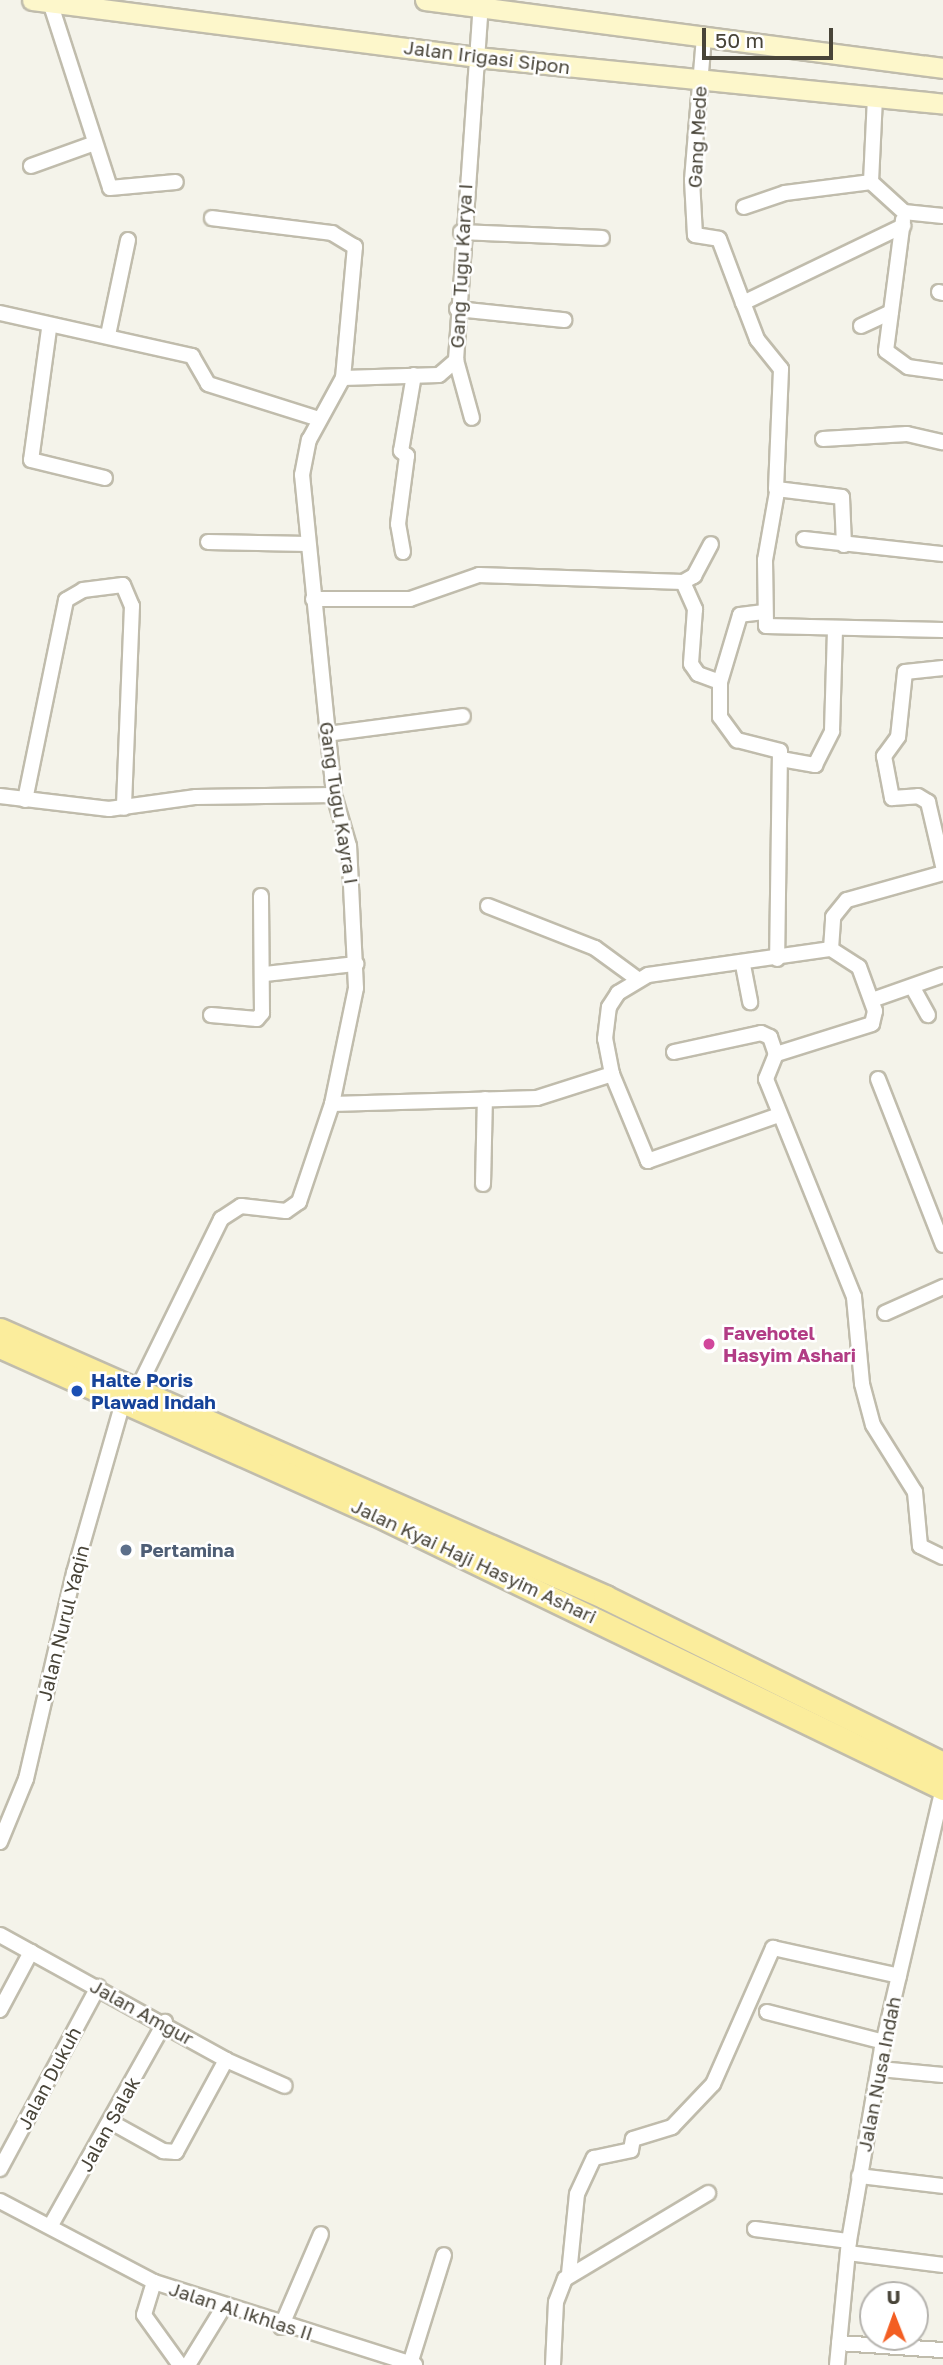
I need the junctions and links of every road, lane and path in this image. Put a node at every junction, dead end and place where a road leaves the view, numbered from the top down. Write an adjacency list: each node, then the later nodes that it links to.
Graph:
1 (425, 0): 3 (street)
2 (41, 1): 6 (street, Jalan Irigasi Sipon); 11 (street)
3 (480, 7): 4 (street); 6 (street, Gang Tugu Karya I)
4 (530, 7): 5 (street)
5 (703, 42): 7 (street); 8 (street, Gang Mede)
6 (476, 53): 8 (street, Jalan Irigasi Sipon); 19 (street, Gang Tugu Karya I)
7 (943, 68)
8 (701, 74): 9 (street, Jalan Irigasi Sipon); 22 (street, Gang Mede)
9 (875, 96): 10 (street, Jalan Irigasi Sipon); 14 (street)
10 (943, 104)
11 (94, 143): 12 (street); 13 (street)
12 (31, 166)
13 (176, 182)
14 (871, 182): 15 (street); 18 (street)
15 (744, 207)
16 (943, 216): 18 (street)
17 (212, 218): 33 (street)
18 (903, 219): 22 (street); 24 (street)
19 (461, 232): 20 (street); 23 (street, Gang Tugu Karya I)
20 (602, 238)
21 (128, 240): 29 (street)
22 (743, 303): 39 (street)
23 (457, 309): 26 (street); 30 (street, Gang Tugu Karya I)
24 (891, 312): 27 (street); 31 (street)
25 (0, 313): 28 (street)
26 (564, 320)
27 (861, 326)
28 (49, 329): 29 (street); 38 (street)
29 (108, 335): 35 (street)
30 (456, 360): 32 (street, Gang Tugu Karya I); 34 (street)
31 (943, 372)
32 (414, 374): 33 (street, Gang Tugu Karya I); 45 (street)
33 (343, 378): 35 (street)
34 (472, 418)
35 (319, 419): 42 (street, Gang Tugu Kayra I)
36 (823, 439): 37 (street)
37 (943, 442)
38 (105, 478)
39 (777, 492): 44 (street); 49 (street)
40 (804, 540): 44 (street)
41 (208, 542): 42 (street)
42 (308, 544): 48 (street, Gang Tugu Kayra I)
43 (711, 544): 47 (street)
44 (844, 545): 46 (street)
45 (403, 552)
46 (943, 554)
47 (683, 582): 48 (street); 53 (street)
48 (313, 599): 55 (street, Gang Tugu Kayra I)
49 (764, 612): 50 (street); 53 (street)
50 (835, 629): 51 (street); 56 (street)
51 (943, 630)
52 (943, 668): 61 (street)
53 (720, 682): 56 (street)
54 (463, 716): 55 (street)
55 (327, 734): 57 (street, Gang Tugu Kayra I)
56 (782, 760): 66 (street)
57 (334, 794): 60 (street); 67 (street, Gang Tugu Kayra I)
58 (0, 796): 59 (street)
59 (25, 800): 60 (street); 60 (street)
60 (124, 808)
61 (943, 866)
62 (943, 873): 65 (street)
63 (261, 896): 69 (street)
64 (488, 906): 71 (street)
65 (831, 949): 66 (street); 73 (street)
66 (777, 959): 68 (street)
67 (356, 964): 69 (street); 82 (street, Gang Tugu Kayra I)
68 (743, 965): 71 (street); 74 (street)
69 (265, 974): 75 (street)
70 (943, 975): 72 (street)
71 (636, 978): 79 (street)
72 (913, 988): 73 (street); 76 (street)
73 (872, 1000): 78 (street)
74 (750, 1002)
75 (211, 1015)
76 (928, 1015)
77 (674, 1052): 78 (street)
78 (776, 1054): 83 (street)
79 (612, 1074): 81 (street); 83 (street)
80 (878, 1079): 85 (street)
81 (485, 1099): 82 (street); 84 (street)
82 (332, 1104): 89 (street, Gang Tugu Kayra I)
83 (779, 1115): 91 (street)
84 (483, 1184)
85 (943, 1245)
86 (943, 1287): 87 (street)
87 (886, 1313)
88 (4, 1340): 89 (main road, Jalan Kyai Haji Hasyim Ashari)
89 (130, 1396): 90 (main road, Jalan Kyai Haji Hasyim Ashari); 94 (street, Jalan Nurul Yaqin)
90 (209, 1431): 92 (main road, Jalan Kyai Haji Hasyim Ashari); 93 (main road, Jalan Kyai Haji Hasyim Ashari)
91 (943, 1557)
92 (943, 1764)
93 (943, 1788): 97 (street, Jalan Nusa Indah)
94 (0, 1842)
95 (0, 1935): 96 (street, Jalan Amgur)
96 (31, 1952): 98 (street, Jalan Amgur); 99 (street)
97 (898, 1976): 102 (street, Jalan Nusa Indah); 119 (street)
98 (98, 1987): 101 (street, Jalan Amgur); 108 (street, Jalan Dukuh)
99 (0, 2010)
100 (767, 2012): 102 (street)
101 (165, 2022): 103 (street, Jalan Amgur); 107 (street, Jalan Salak)
102 (884, 2042): 104 (street, Jalan Nusa Indah)
103 (226, 2060): 106 (street, Jalan Amgur); 107 (street)
104 (880, 2069): 105 (street); 109 (street, Jalan Nusa Indah)
105 (943, 2075)
106 (285, 2086)
107 (111, 2122): 113 (street, Jalan Salak)
108 (0, 2169)
109 (859, 2176): 110 (street); 116 (street, Jalan Nusa Indah)
110 (943, 2186)
111 (708, 2193): 119 (street)
112 (0, 2201): 113 (street, Jalan Al Ikhlas II)
113 (51, 2225): 120 (street, Jalan Al Ikhlas II)
114 (755, 2229): 116 (street)
115 (321, 2234): 122 (street)
116 (848, 2247): 118 (street); 123 (street, Jalan Nusa Indah)
117 (444, 2255): 125 (street)
118 (943, 2265)
119 (569, 2274): 128 (street)
120 (155, 2281): 121 (street, Jalan Al Ikhlas II); 126 (street)
121 (223, 2308): 122 (street, Jalan Al Ikhlas II); 127 (street)
122 (281, 2327): 125 (street, Jalan Al Ikhlas II)
123 (839, 2343): 124 (street); 129 (street, Jalan Nusa Indah)
124 (943, 2350)
125 (412, 2364)
126 (180, 2365)
127 (188, 2365)
128 (553, 2365)
129 (837, 2365)

